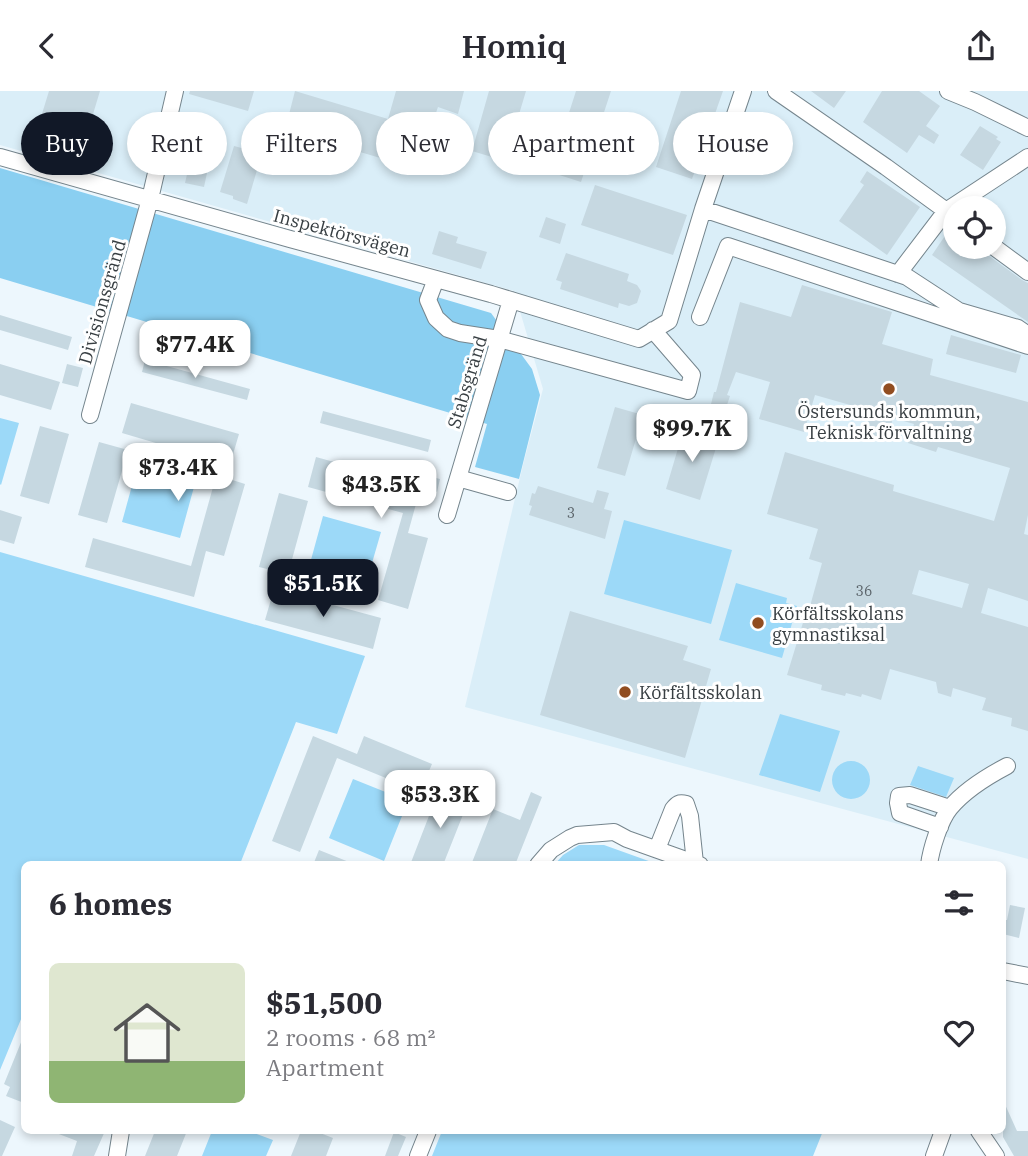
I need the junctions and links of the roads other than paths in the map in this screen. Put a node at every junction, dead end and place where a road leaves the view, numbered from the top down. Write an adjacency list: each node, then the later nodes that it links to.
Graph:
1 (175, 91): 9 (street, Divisionsgränd)
2 (743, 91): 10 (street)
3 (776, 91): 11 (street)
4 (948, 91): 5 (street)
5 (1028, 128)
6 (0, 157): 9 (street, Inspektörsvägen)
7 (1028, 157): 8 (street)
8 (976, 196)
9 (150, 199): 18 (street, Inspektörsvägen); 25 (street, Divisionsgränd)
10 (704, 209): 13 (street); 21 (street, Inspektörsvägen)
11 (943, 209)
12 (943, 224): 17 (street)
13 (797, 241): 15 (street); 17 (street)
14 (1006, 256): 16 (street)
15 (788, 267): 20 (street); 24 (street)
16 (1028, 272)
17 (898, 274): 22 (street)
18 (436, 279): 19 (street, Inspektörsvägen); 23 (street)
19 (511, 300): 21 (street, Inspektörsvägen); 23 (street, Stabsgränd)
20 (700, 317)
21 (653, 330): 23 (street)
22 (1028, 335)
23 (499, 339): 26 (street, Stabsgränd)
24 (1028, 346)
25 (90, 415)
26 (458, 478): 27 (street); 28 (street, Stabsgränd)
27 (508, 492)
28 (447, 515)
29 (1007, 766): 30 (street)
30 (950, 808): 31 (street); 31 (street)
31 (940, 827): 36 (street)
32 (657, 849): 33 (street); 34 (street); 35 (street)
33 (541, 861)
34 (690, 861)
35 (697, 861)
36 (930, 861)
37 (1006, 972): 38 (street)
38 (1028, 976)
39 (121, 1134): 43 (street)
40 (427, 1134): 44 (street)
41 (942, 1134): 45 (street)
42 (981, 1134): 46 (street)
43 (117, 1156)
44 (418, 1156)
45 (934, 1156)
46 (996, 1156)

